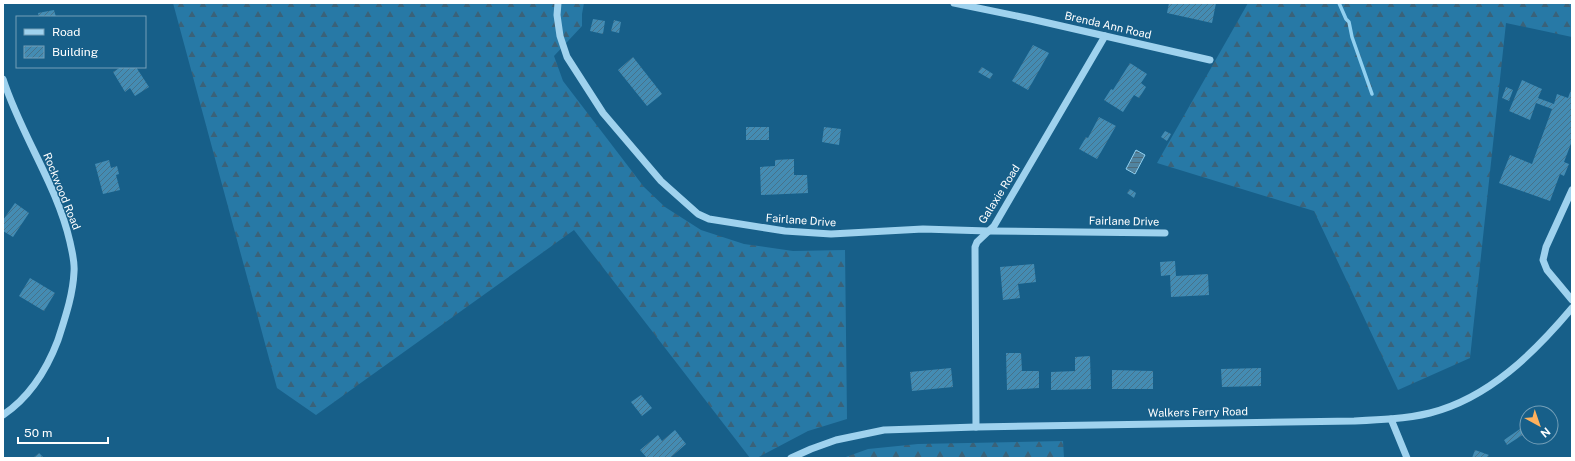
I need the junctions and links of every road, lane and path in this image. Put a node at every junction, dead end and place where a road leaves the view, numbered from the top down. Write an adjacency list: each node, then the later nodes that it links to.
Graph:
1 (558, 3): 7 (street, Fairlane Drive)
2 (954, 3): 3 (street, Brenda Ann Road)
3 (1105, 36): 4 (street, Brenda Ann Road); 7 (street, Galaxie Road)
4 (1210, 60)
5 (3, 79): 11 (street, Rockwood Road)
6 (1572, 190): 9 (street)
7 (988, 232): 8 (street, Fairlane Drive); 13 (street, Galaxie Road)
8 (1165, 233)
9 (1572, 300)
10 (1572, 308): 12 (street, Walkers Ferry Road)
11 (3, 415)
12 (1392, 419): 13 (street, Walkers Ferry Road); 15 (street)
13 (976, 427): 14 (street, Walkers Ferry Road)
14 (791, 458)
15 (1407, 458)

